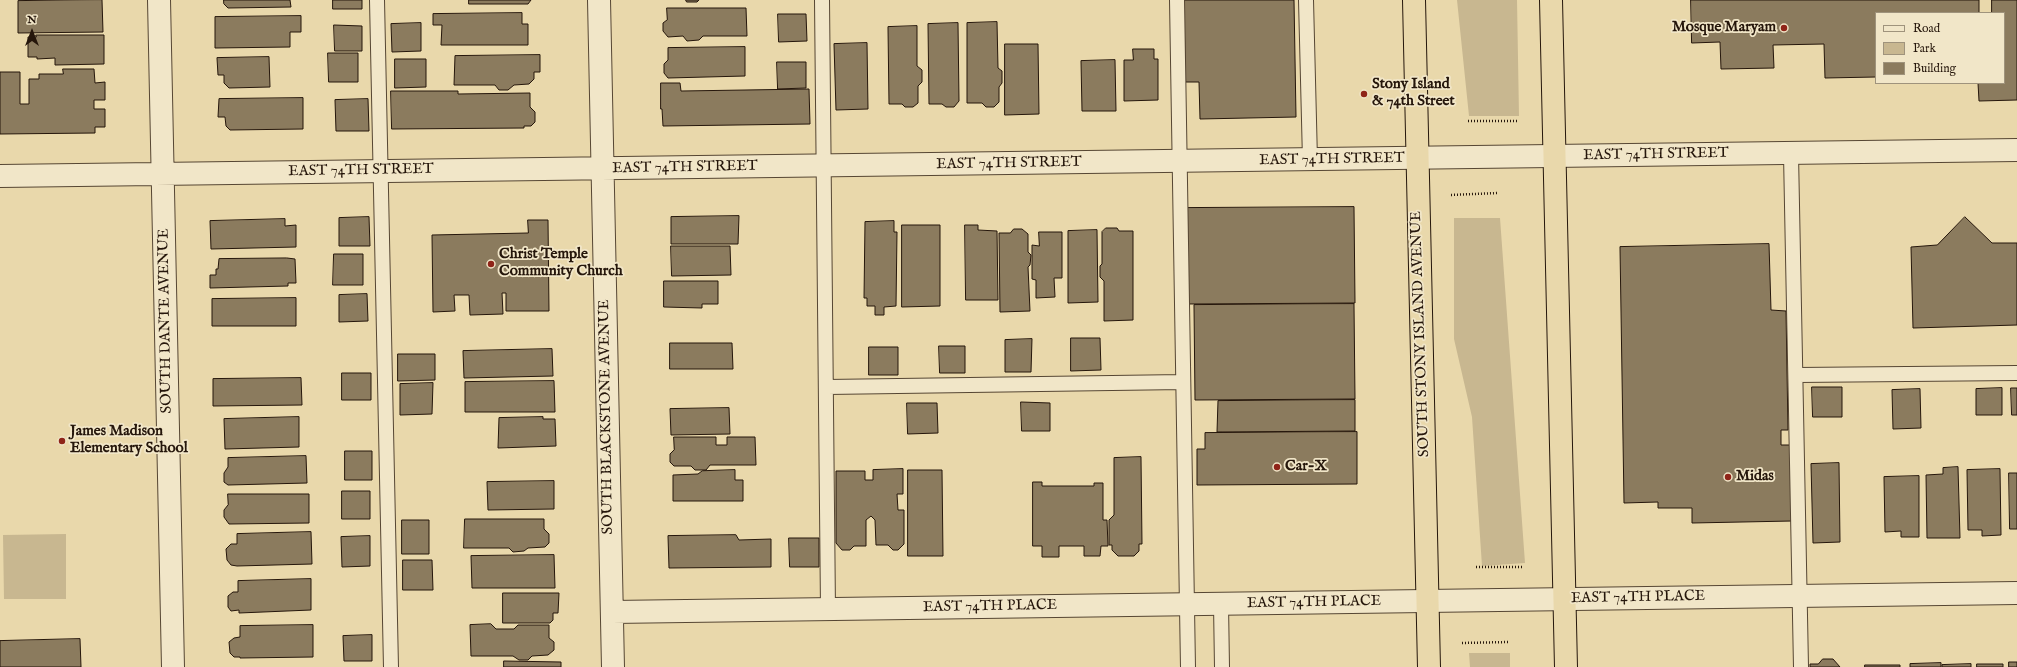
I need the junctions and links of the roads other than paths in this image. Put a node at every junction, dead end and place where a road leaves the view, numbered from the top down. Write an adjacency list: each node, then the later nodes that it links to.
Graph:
1 (159, 0): 18 (street, SOUTH DANTE AVENUE)
2 (378, 0): 17 (lane)
3 (599, 0): 16 (street, SOUTH BLACKSTONE AVENUE)
4 (822, 0): 15 (lane)
5 (1177, 0): 14 (lane)
6 (1306, 0): 13 (lane)
7 (1414, 0): 12 (highway, SOUTH STONY ISLAND AVENUE)
8 (1551, 0): 11 (highway)
9 (2017, 150): 10 (street, EAST 74TH STREET)
10 (1791, 154): 11 (street, EAST 74TH STREET); 21 (lane)
11 (1554, 157): 12 (street, EAST 74TH STREET); 26 (highway)
12 (1417, 159): 13 (street, EAST 74TH STREET); 27 (highway, SOUTH STONY ISLAND AVENUE)
13 (1310, 160): 14 (street, EAST 74TH STREET)
14 (1180, 162): 15 (street, EAST 74TH STREET); 22 (lane)
15 (824, 166): 16 (street, EAST 74TH STREET); 23 (lane)
16 (601, 169): 17 (street, EAST 74TH STREET); 31 (street, SOUTH BLACKSTONE AVENUE)
17 (381, 171): 18 (street, EAST 74TH STREET); 33 (lane)
18 (163, 173): 19 (street, EAST 74TH STREET); 32 (street, SOUTH DANTE AVENUE)
19 (0, 176)
20 (2017, 373): 21 (lane)
21 (1797, 375): 25 (lane)
22 (1183, 382): 23 (lane); 28 (lane)
23 (827, 387): 30 (lane)
24 (2017, 593): 25 (street, EAST 74TH PLACE)
25 (1800, 596): 26 (street, EAST 74TH PLACE); 39 (lane)
26 (1565, 599): 27 (street, EAST 74TH PLACE); 38 (highway)
27 (1429, 601): 29 (street, EAST 74TH PLACE); 37 (highway, SOUTH STONY ISLAND AVENUE)
28 (1187, 604): 29 (street, EAST 74TH PLACE); 30 (street, EAST 74TH PLACE); 35 (lane)
29 (1221, 604): 36 (lane)
30 (828, 609): 31 (street, EAST 74TH PLACE)
31 (612, 612): 34 (street, SOUTH BLACKSTONE AVENUE)
32 (172, 667)
33 (391, 667)
34 (613, 667)
35 (1188, 667)
36 (1222, 667)
37 (1429, 667)
38 (1566, 667)
39 (1801, 667)

